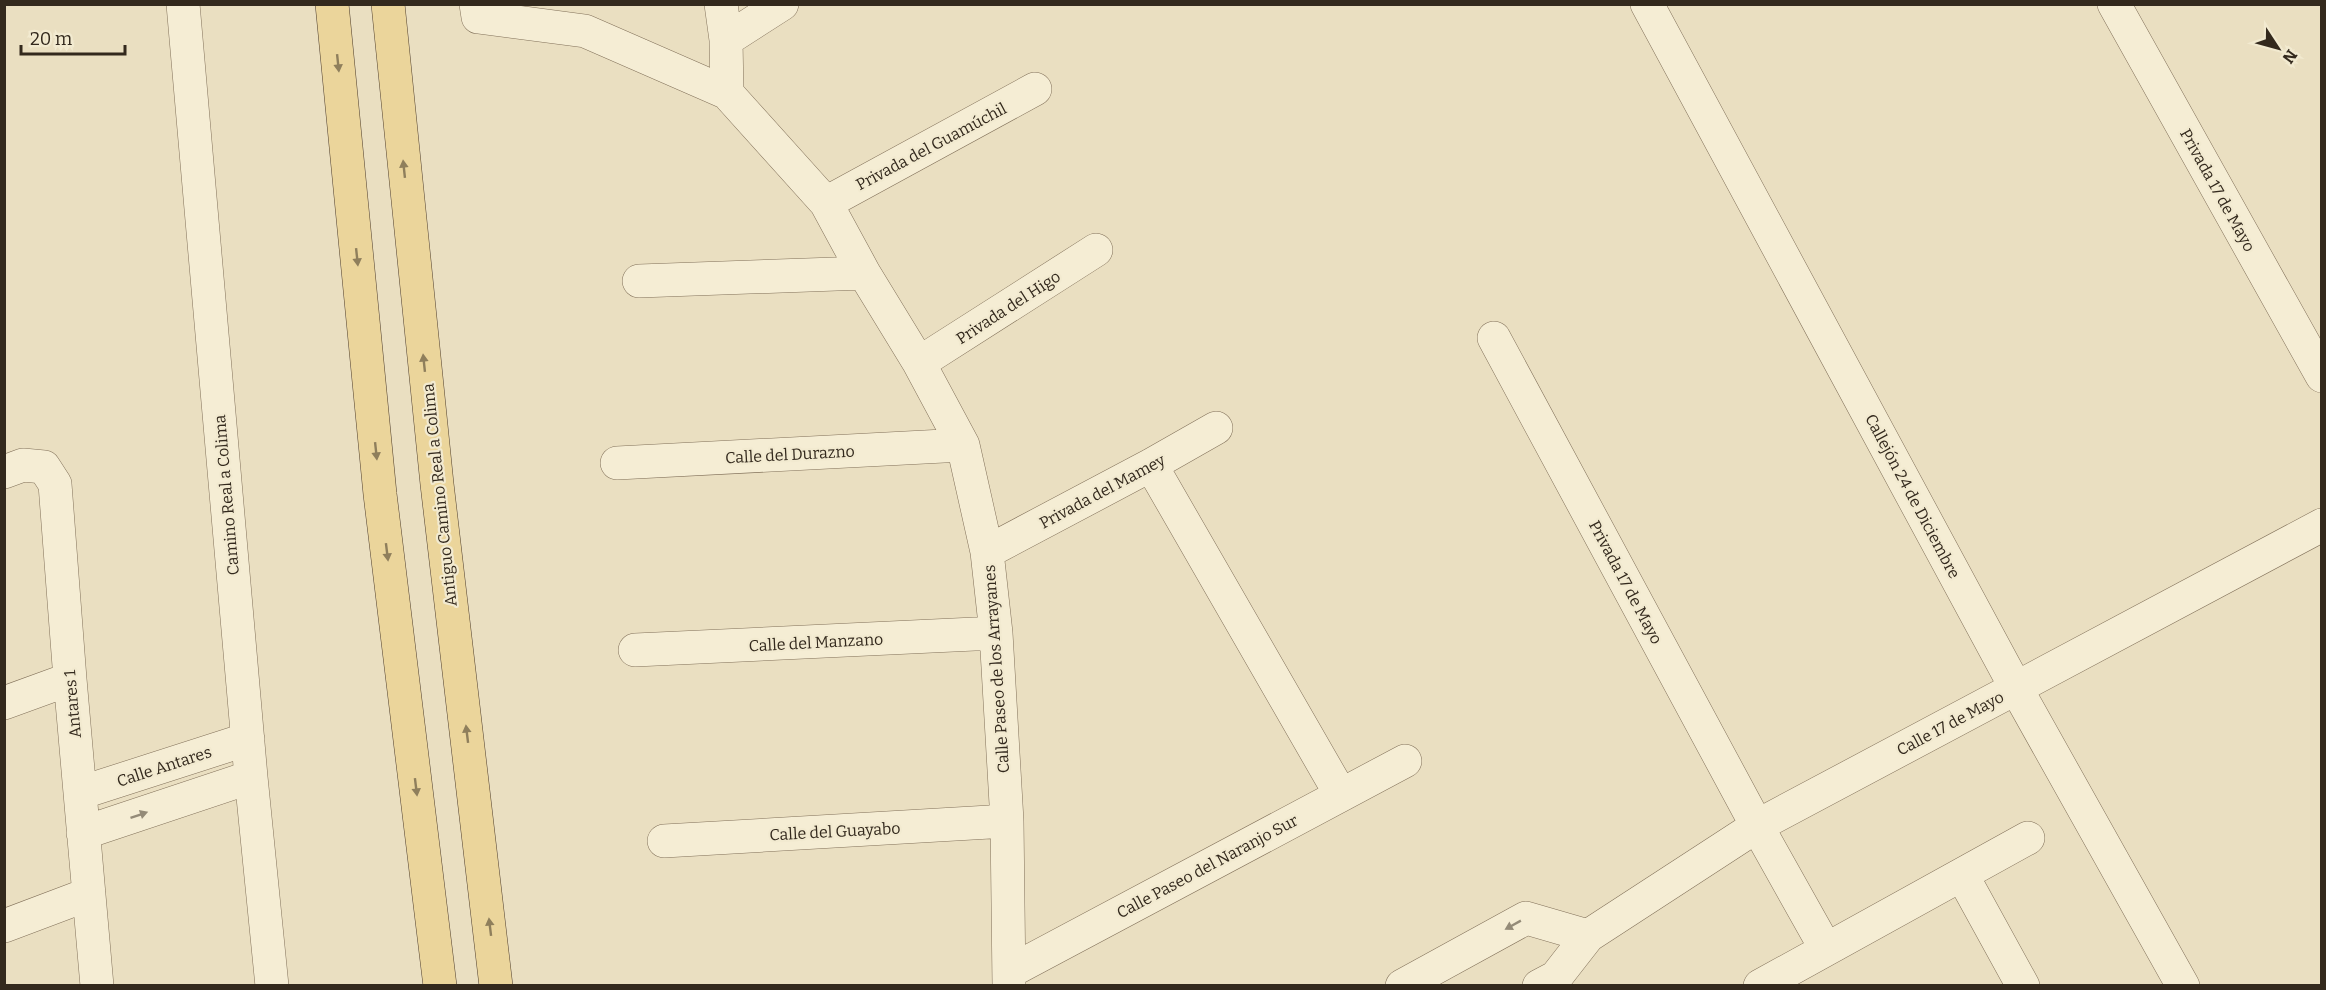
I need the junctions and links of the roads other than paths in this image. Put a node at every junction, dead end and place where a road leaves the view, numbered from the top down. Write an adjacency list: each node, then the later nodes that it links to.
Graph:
1 (183, 4): 31 (street, Camino Real a Colima)
2 (332, 4): 50 (main road, one-way to 50)
3 (388, 4): 51 (main road, Antiguo Camino Real a Colima, one-way to 3)
4 (476, 4): 11 (street)
5 (721, 4): 9 (street)
6 (782, 4): 9 (street)
7 (1647, 4): 29 (street, Callejón 24 de Diciembre)
8 (2115, 4): 18 (street, Privada 17 de Mayo)
9 (726, 40): 11 (street)
10 (1035, 89): 12 (street, Privada del Guamúchil)
11 (727, 93): 12 (street, Calle Paseo de los Arrayanes)
12 (826, 203): 14 (street, Calle Paseo de los Arrayanes)
13 (1096, 250): 17 (street, Privada del Higo)
14 (864, 273): 15 (street); 17 (street, Calle Paseo de los Arrayanes)
15 (639, 280)
16 (1494, 338): 37 (street, Privada 17 de Mayo)
17 (919, 363): 20 (street, Calle Paseo de los Arrayanes)
18 (2322, 376)
19 (1216, 428): 22 (street, Privada del Mamey)
20 (963, 445): 21 (street, Calle del Durazno); 25 (street, Calle Paseo de los Arrayanes)
21 (617, 463)
22 (1151, 465): 25 (street, Privada del Mamey); 35 (street)
23 (4, 472): 28 (street, Antares 1)
24 (2322, 525): 29 (street, Calle 17 de Mayo)
25 (987, 552): 26 (street, Calle Paseo de los Arrayanes)
26 (996, 633): 27 (street, Calle del Manzano); 36 (street, Calle Paseo de los Arrayanes)
27 (635, 651)
28 (70, 679): 30 (street); 34 (street, Antares 1)
29 (2016, 688): 37 (street, Calle 17 de Mayo); 55 (street, Callejón 24 de Diciembre)
30 (4, 703)
31 (248, 739): 33 (street, Camino Real a Colima); 34 (street, Calle Antares)
32 (1405, 761): 35 (street, Calle Paseo del Naranjo Sur)
33 (250, 777): 38 (street, one-way to 33); 49 (street, Camino Real a Colima)
34 (80, 793): 38 (street, Antares 1)
35 (1341, 795): 46 (street, Calle Paseo del Naranjo Sur)
36 (1007, 821): 40 (street, Calle del Guayabo); 46 (street, Calle Paseo de los Arrayanes)
37 (1757, 826): 44 (street, Calle 17 de Mayo); 45 (street, Privada 17 de Mayo)
38 (83, 833): 42 (street, Antares 1)
39 (2028, 838): 41 (street)
40 (664, 842)
41 (1962, 875): 45 (street); 54 (street)
42 (89, 894): 43 (street); 48 (street, Antares 1)
43 (4, 926)
44 (1588, 936): 52 (street, one-way to 52); 53 (street, Calle 17 de Mayo)
45 (1826, 949): 47 (street)
46 (1009, 979)
47 (1767, 984)
48 (97, 986)
49 (272, 986)
50 (440, 986)
51 (496, 986)
52 (1402, 986)
53 (1539, 986)
54 (2023, 986)
55 (2183, 986)

